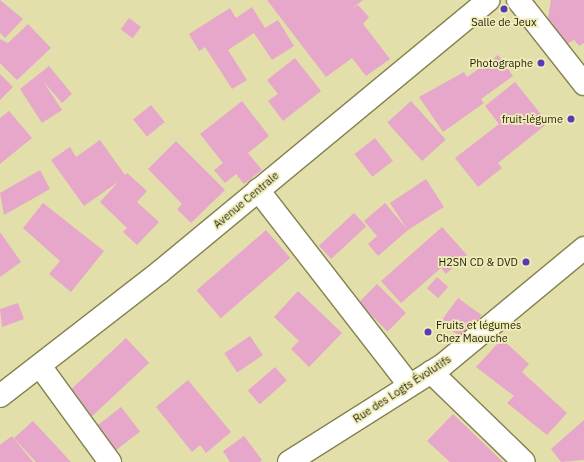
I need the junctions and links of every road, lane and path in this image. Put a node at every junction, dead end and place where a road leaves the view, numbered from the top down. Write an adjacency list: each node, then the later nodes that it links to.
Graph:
1 (489, 0): 4 (street, Avenue Centrale)
2 (518, 0): 3 (street)
3 (584, 84)
4 (258, 190): 6 (street, Avenue Centrale); 8 (street)
5 (584, 248): 7 (street, Rue des Logts Évolutifs)
6 (40, 366): 9 (street, Avenue Centrale); 10 (street)
7 (431, 372): 8 (street, Rue des Logts Évolutifs); 12 (street)
8 (408, 385): 11 (street, Rue des Logts Évolutifs)
9 (0, 396)
10 (110, 462)
11 (289, 462)
12 (524, 462)

